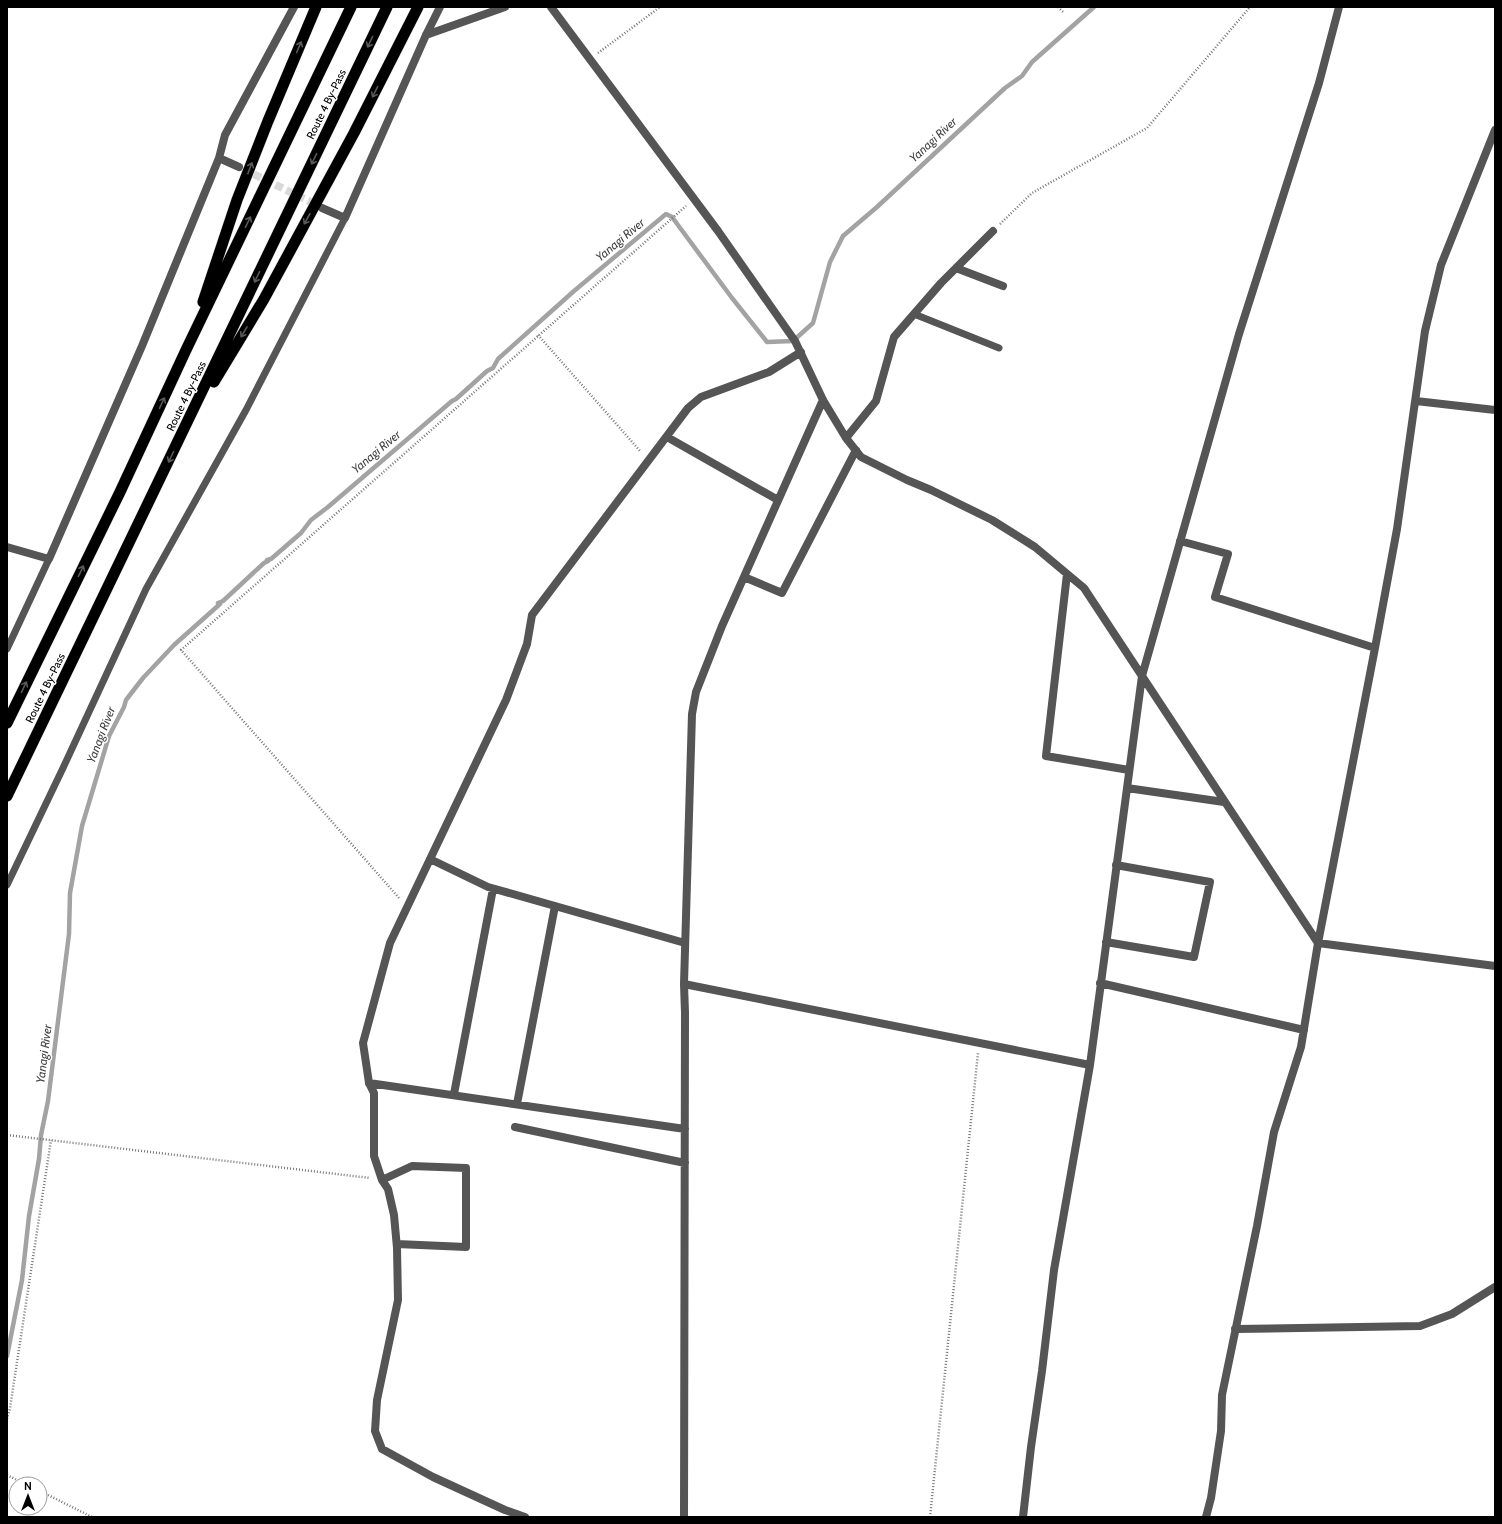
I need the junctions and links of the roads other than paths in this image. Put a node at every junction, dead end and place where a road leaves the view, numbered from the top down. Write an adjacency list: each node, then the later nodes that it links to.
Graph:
1 (294, 7): 12 (street)
2 (316, 7): 21 (highway, one-way to 2)
3 (351, 7): 21 (highway, Route 4 By-Pass, one-way to 3)
4 (387, 7): 27 (highway, Route 4 By-Pass, one-way to 27)
5 (418, 7): 27 (highway, one-way to 27)
6 (440, 7): 10 (street)
7 (506, 7): 10 (street)
8 (1340, 7): 31 (street)
9 (552, 8): 22 (street)
10 (426, 35): 15 (street)
11 (1495, 130): 24 (street)
12 (219, 158): 13 (street); 33 (street)
13 (239, 167)
14 (322, 208): 15 (street)
15 (345, 218): 46 (lane)
16 (993, 230): 17 (street)
17 (956, 268): 18 (street); 19 (street)
18 (1004, 286)
19 (914, 314): 20 (lane); 28 (street)
20 (999, 348)
21 (186, 350): 39 (highway, Route 4 By-Pass, one-way to 21)
22 (801, 352): 23 (street); 26 (street)
23 (823, 400): 28 (street); 30 (street)
24 (1416, 402): 25 (street); 36 (street)
25 (1495, 410)
26 (667, 437): 30 (street); 44 (street)
27 (180, 438): 42 (highway, Route 4 By-Pass, one-way to 42)
28 (846, 438): 29 (street)
29 (856, 450): 34 (street); 35 (street)
30 (778, 500): 35 (street)
31 (1180, 541): 36 (street); 38 (street)
32 (7, 547): 33 (street)
33 (49, 559): 37 (lane)
34 (1067, 574): 38 (street); 40 (street)
35 (744, 576): 50 (street)
36 (1375, 648): 51 (street)
37 (7, 649)
38 (1142, 676): 40 (street); 43 (street)
39 (7, 723)
40 (1129, 770): 41 (street)
41 (1127, 788): 43 (street); 45 (street)
42 (7, 796)
43 (1224, 802): 51 (street)
44 (430, 859): 47 (street); 57 (street)
45 (1116, 865): 49 (street); 49 (street)
46 (7, 885)
47 (493, 889): 48 (street); 58 (street)
48 (555, 906): 50 (street); 59 (street)
49 (1106, 942): 53 (street)
50 (685, 943): 54 (street)
51 (1318, 943): 52 (street); 55 (street)
52 (1495, 966)
53 (1100, 983): 55 (street); 56 (street)
54 (684, 984): 56 (street); 61 (street)
55 (1304, 1030): 66 (street)
56 (1090, 1065): 69 (street)
57 (369, 1083): 58 (street); 63 (street)
58 (454, 1094): 59 (street)
59 (517, 1104): 61 (street)
60 (516, 1127): 62 (street)
61 (685, 1129): 62 (street)
62 (685, 1163): 68 (street)
63 (382, 1180): 64 (street); 64 (street)
64 (396, 1244): 67 (street)
65 (1495, 1287): 66 (street)
66 (1235, 1329): 70 (street)
67 (525, 1517)
68 (684, 1517)
69 (1023, 1517)
70 (1206, 1517)

